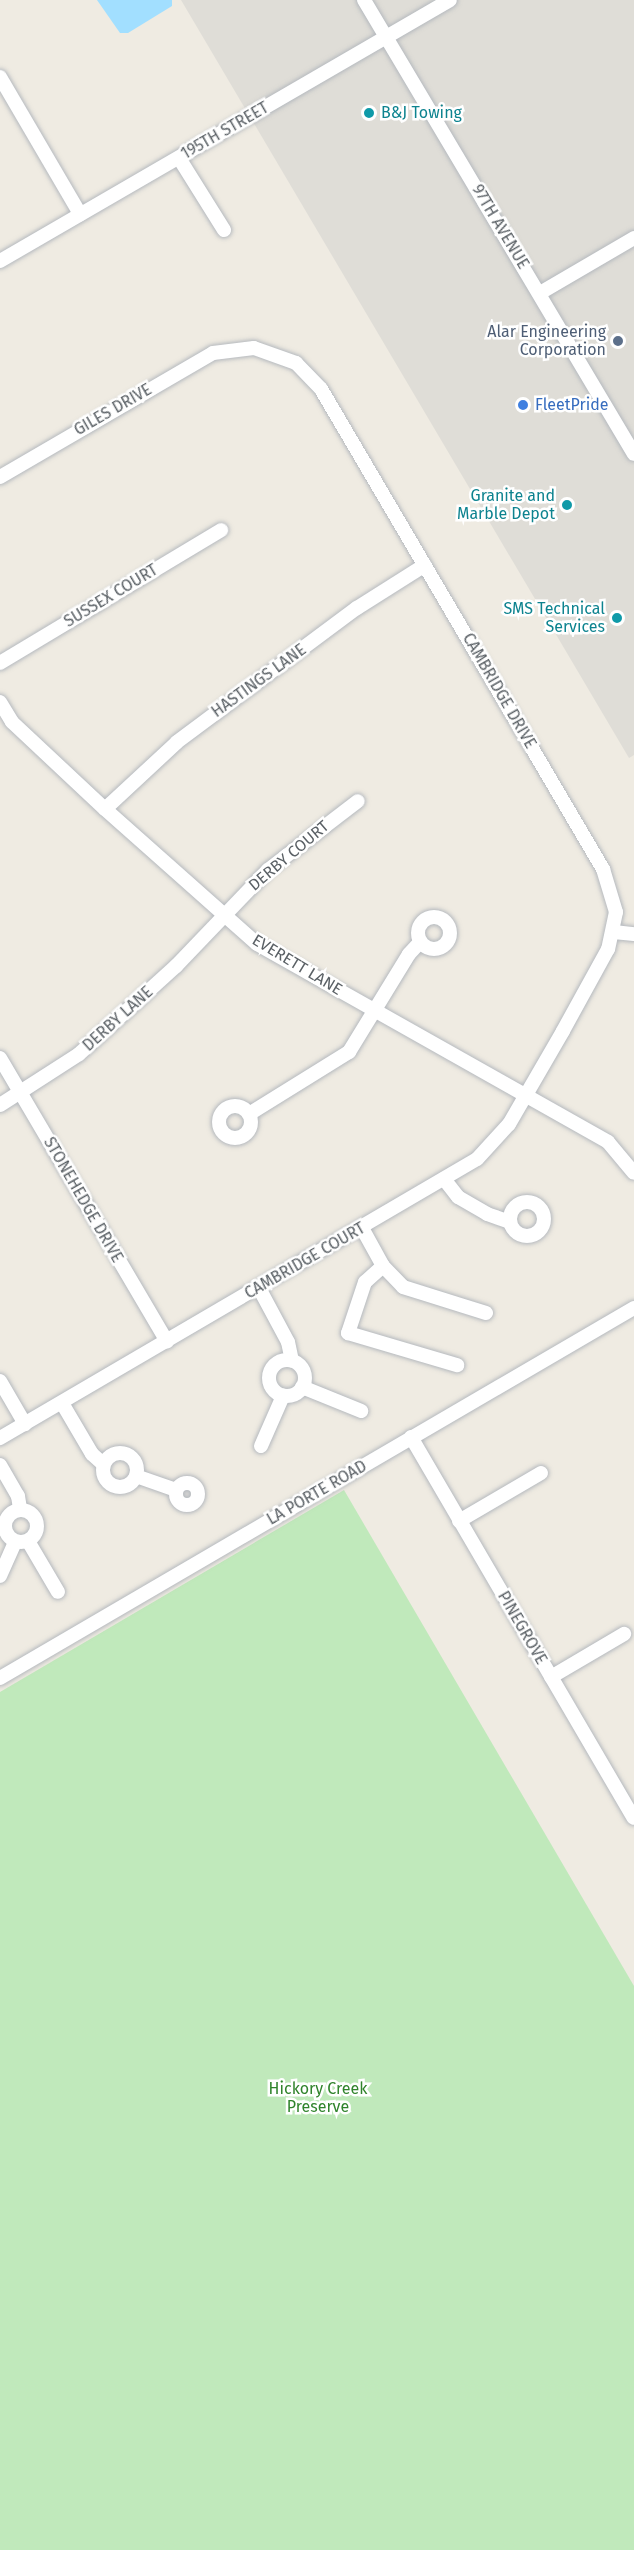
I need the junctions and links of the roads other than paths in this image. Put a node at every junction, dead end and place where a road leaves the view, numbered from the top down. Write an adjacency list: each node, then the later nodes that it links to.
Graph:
1 (364, 0): 3 (street, 97TH AVENUE)
2 (450, 0): 3 (street, 195TH STREET)
3 (386, 38): 5 (street, 195TH STREET); 10 (street, 97TH AVENUE)
4 (0, 77): 6 (street)
5 (178, 158): 6 (street, 195TH STREET); 7 (street)
6 (80, 214): 9 (street, 195TH STREET)
7 (224, 230)
8 (634, 238): 10 (street)
9 (0, 261)
10 (540, 293): 12 (street, 97TH AVENUE)
11 (229, 349): 13 (street, GILES DRIVE); 15 (street, CAMBRIDGE DRIVE)
12 (634, 454)
13 (0, 477)
14 (221, 530): 16 (street, SUSSEX COURT)
15 (424, 565): 19 (street, HASTINGS LANE); 21 (street, CAMBRIDGE DRIVE)
16 (0, 663)
17 (0, 702): 19 (street, EVERETT LANE)
18 (358, 801): 20 (street, DERBY COURT)
19 (105, 809): 20 (street, EVERETT LANE)
20 (224, 916): 24 (street, EVERETT LANE); 26 (street, DERBY LANE)
21 (614, 932): 22 (street); 27 (street, CAMBRIDGE DRIVE)
22 (634, 934)
23 (420, 942): 24 (street)
24 (375, 1011): 27 (street, EVERETT LANE); 29 (street)
25 (0, 1058): 26 (street, STONEHEDGE DRIVE)
26 (21, 1093): 28 (street, DERBY LANE); 38 (street, STONEHEDGE DRIVE)
27 (526, 1095): 30 (street, EVERETT LANE); 31 (street, CAMBRIDGE COURT)
28 (0, 1105)
29 (249, 1114)
30 (634, 1173)
31 (444, 1179): 32 (street); 33 (street, CAMBRIDGE COURT)
32 (510, 1222)
33 (362, 1228): 34 (street); 35 (street, CAMBRIDGE COURT)
34 (383, 1266): 37 (street); 40 (street)
35 (259, 1288): 38 (street, CAMBRIDGE COURT); 39 (street)
36 (634, 1308): 47 (street, LA PORTE ROAD)
37 (486, 1312)
38 (167, 1342): 44 (street, CAMBRIDGE COURT)
39 (292, 1361): 42 (street); 43 (street)
40 (458, 1365)
41 (0, 1381): 46 (street)
42 (302, 1387): 43 (street); 45 (street)
43 (283, 1396): 49 (street)
44 (62, 1403): 46 (street, CAMBRIDGE COURT); 50 (street)
45 (361, 1411)
46 (25, 1424): 48 (street, CAMBRIDGE COURT)
47 (411, 1437): 56 (street, PINEGROVE); 62 (street, LA PORTE ROAD)
48 (0, 1438)
49 (261, 1446)
50 (104, 1464): 53 (street); 53 (street)
51 (0, 1465): 55 (street)
52 (541, 1473): 56 (street)
53 (136, 1476): 54 (street)
54 (176, 1490)
55 (20, 1509): 57 (street); 57 (street)
56 (459, 1521): 61 (street, PINEGROVE)
57 (22, 1541): 58 (street); 59 (street)
58 (0, 1576)
59 (58, 1592)
60 (624, 1634): 61 (street)
61 (551, 1677): 63 (street, PINEGROVE)
62 (0, 1678)
63 (632, 1808)

